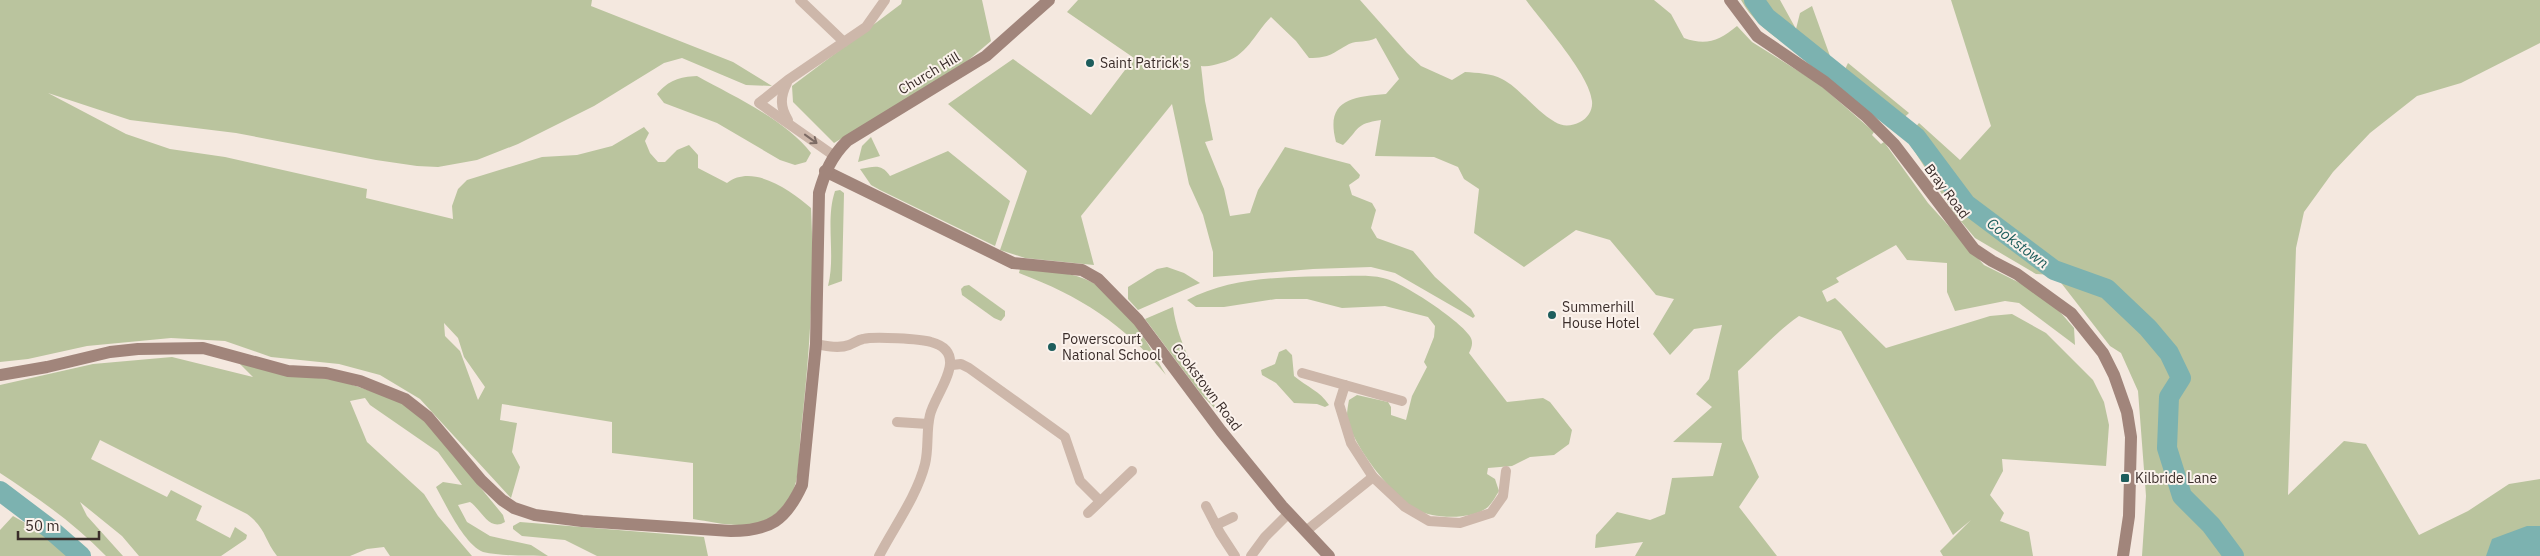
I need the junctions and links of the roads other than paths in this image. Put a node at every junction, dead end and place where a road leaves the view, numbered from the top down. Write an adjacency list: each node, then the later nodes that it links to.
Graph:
1 (800, 0): 5 (street)
2 (885, 0): 5 (street)
3 (1049, 0): 8 (main road, Church Hill)
4 (1730, 0): 32 (main road, Bray Road)
5 (844, 42): 6 (street)
6 (788, 80): 7 (street); 7 (street)
7 (790, 124): 8 (street, one-way to 8)
8 (833, 155): 9 (main road, Church Hill)
9 (825, 171): 10 (main road, Church Hill); 24 (main road, Cookstown Road)
10 (816, 344): 11 (street); 13 (main road, Church Hill)
11 (952, 365): 17 (street); 21 (street)
12 (1302, 373): 14 (street)
13 (0, 375)
14 (1345, 385): 15 (street); 20 (street)
15 (1402, 401)
16 (897, 422): 17 (street)
17 (928, 424): 28 (street)
18 (1132, 471): 21 (street)
19 (1506, 471): 20 (street)
20 (1373, 477): 27 (street)
21 (1100, 501): 23 (street)
22 (1206, 506): 26 (street)
23 (1088, 513)
24 (1289, 513): 27 (main road, Cookstown Road); 30 (street)
25 (1233, 518): 26 (street)
26 (1216, 525): 29 (street)
27 (1306, 531): 31 (main road, Cookstown Road)
28 (879, 556)
29 (1235, 556)
30 (1251, 556)
31 (1329, 556)
32 (2122, 556)

